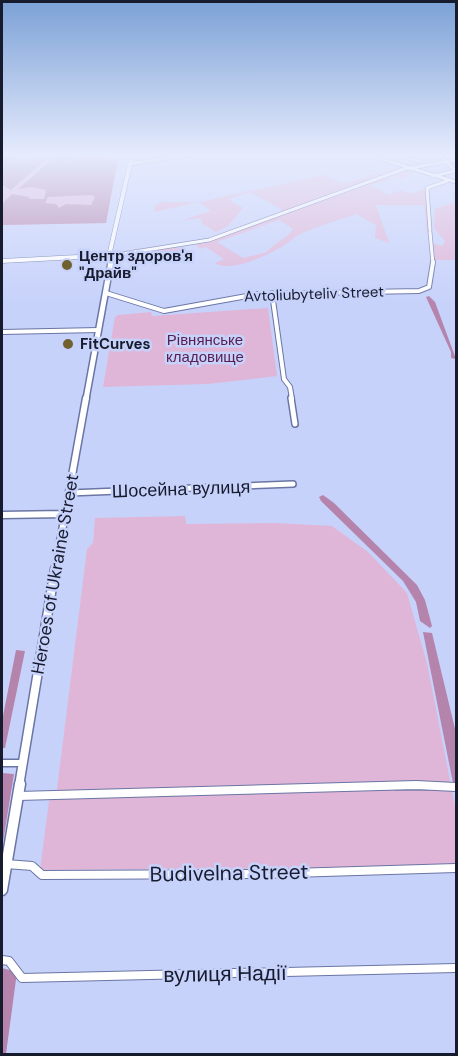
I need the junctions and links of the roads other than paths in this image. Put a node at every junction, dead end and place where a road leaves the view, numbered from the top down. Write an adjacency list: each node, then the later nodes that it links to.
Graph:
1 (122, 204): 5 (main road, Heroes of Ukraine Street)
2 (307, 204): 5 (street)
3 (426, 204): 4 (street)
4 (430, 231): 7 (street)
5 (111, 256): 6 (main road); 8 (main road, Heroes of Ukraine Street)
6 (2, 261)
7 (419, 291): 9 (street, Avtoliubyteliv Street)
8 (106, 293): 9 (street, Avtoliubyteliv Street); 10 (main road, Heroes of Ukraine Street)
9 (272, 293): 12 (street)
10 (99, 330): 11 (street); 14 (main road, Heroes of Ukraine Street)
11 (2, 332)
12 (295, 424)
13 (293, 484): 14 (street, Шосейна вулиця)
14 (69, 493): 15 (main road, Heroes of Ukraine Street)
15 (65, 514): 16 (main road); 18 (main road, Heroes of Ukraine Street)
16 (2, 515)
17 (2, 763): 18 (street)
18 (22, 763): 20 (main road, Heroes of Ukraine Street)
19 (456, 787): 20 (street)
20 (17, 796): 21 (main road, Heroes of Ukraine Street)
21 (6, 864): 22 (street, Budivelna Street); 23 (main road, Heroes of Ukraine Street)
22 (456, 868)
23 (2, 890)
24 (2, 960): 25 (street, вулиця Надії)
25 (456, 968)

